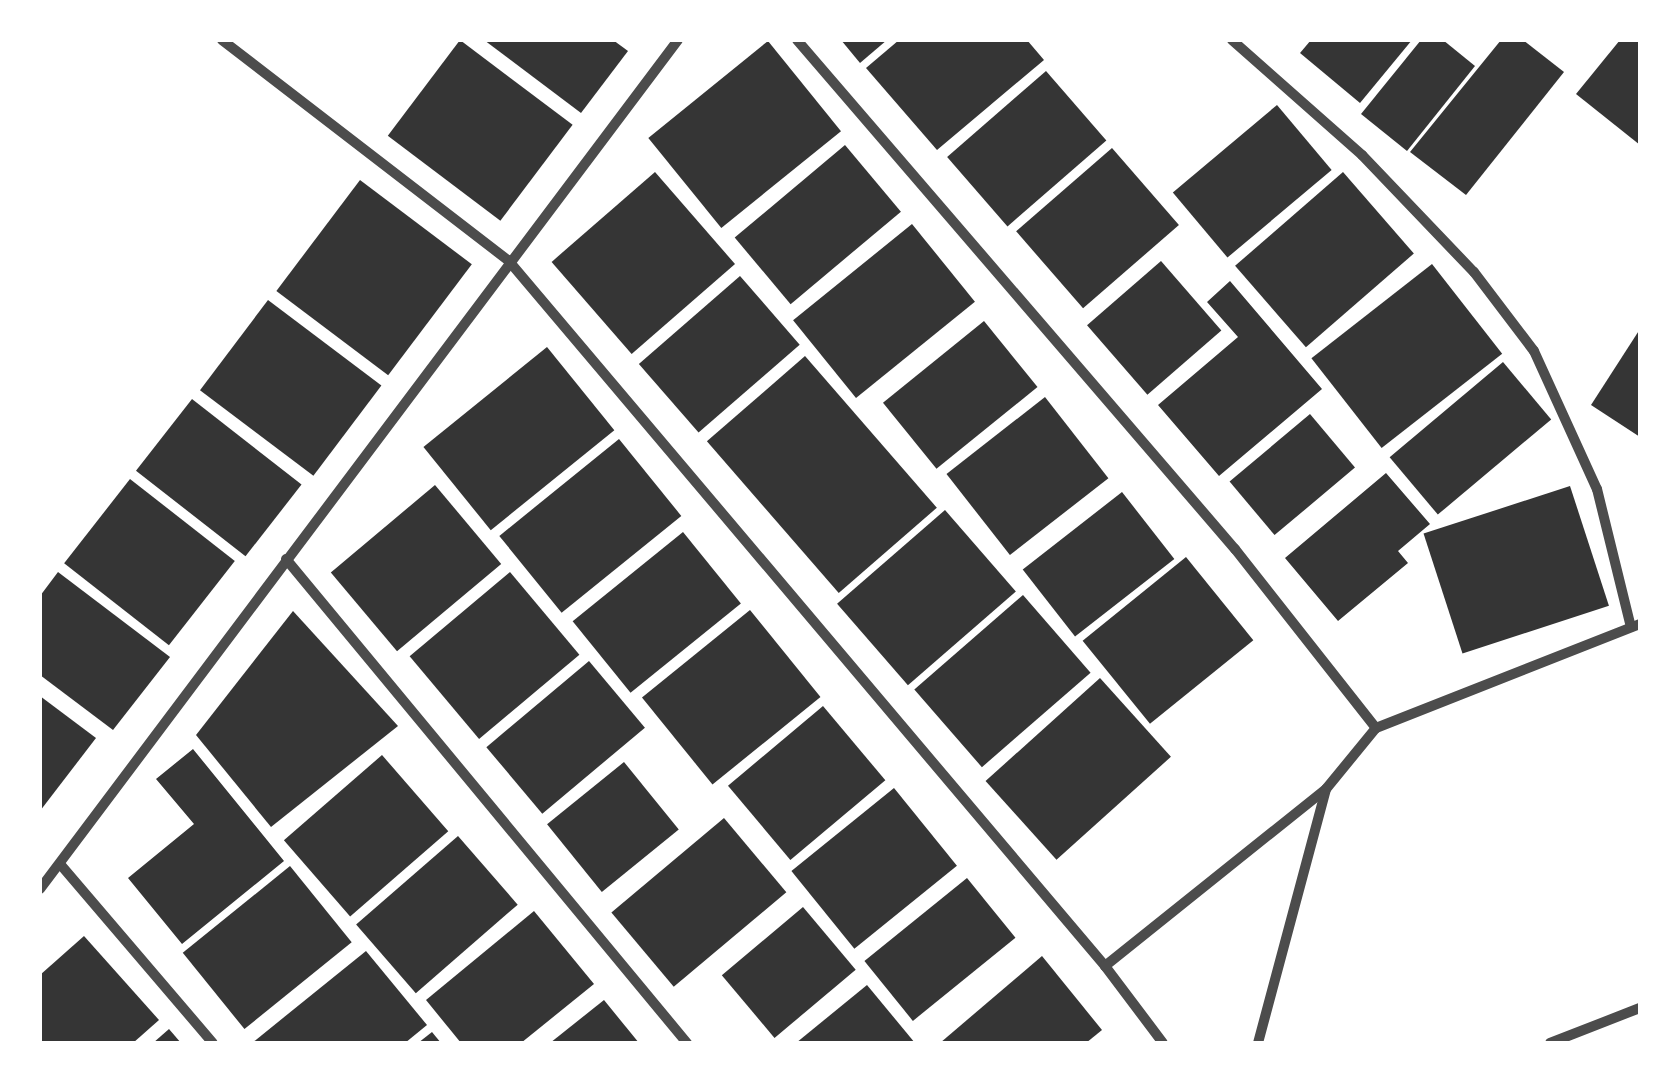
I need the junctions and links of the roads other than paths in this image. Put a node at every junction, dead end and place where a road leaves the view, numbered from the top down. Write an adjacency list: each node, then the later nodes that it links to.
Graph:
1 (222, 40): 5 (street)
2 (678, 40): 5 (street)
3 (796, 40): 8 (street)
4 (1232, 40): 7 (street)
5 (508, 260): 6 (street); 12 (street)
6 (286, 559): 10 (street); 15 (street)
7 (1636, 626): 8 (street)
8 (1376, 728): 9 (street)
9 (1326, 789): 12 (street); 17 (street)
10 (60, 864): 11 (street); 14 (street)
11 (40, 889)
12 (1106, 966): 16 (street)
13 (1640, 1008): 18 (street)
14 (213, 1043)
15 (687, 1043)
16 (1163, 1043)
17 (1258, 1043)
18 (1550, 1043)

